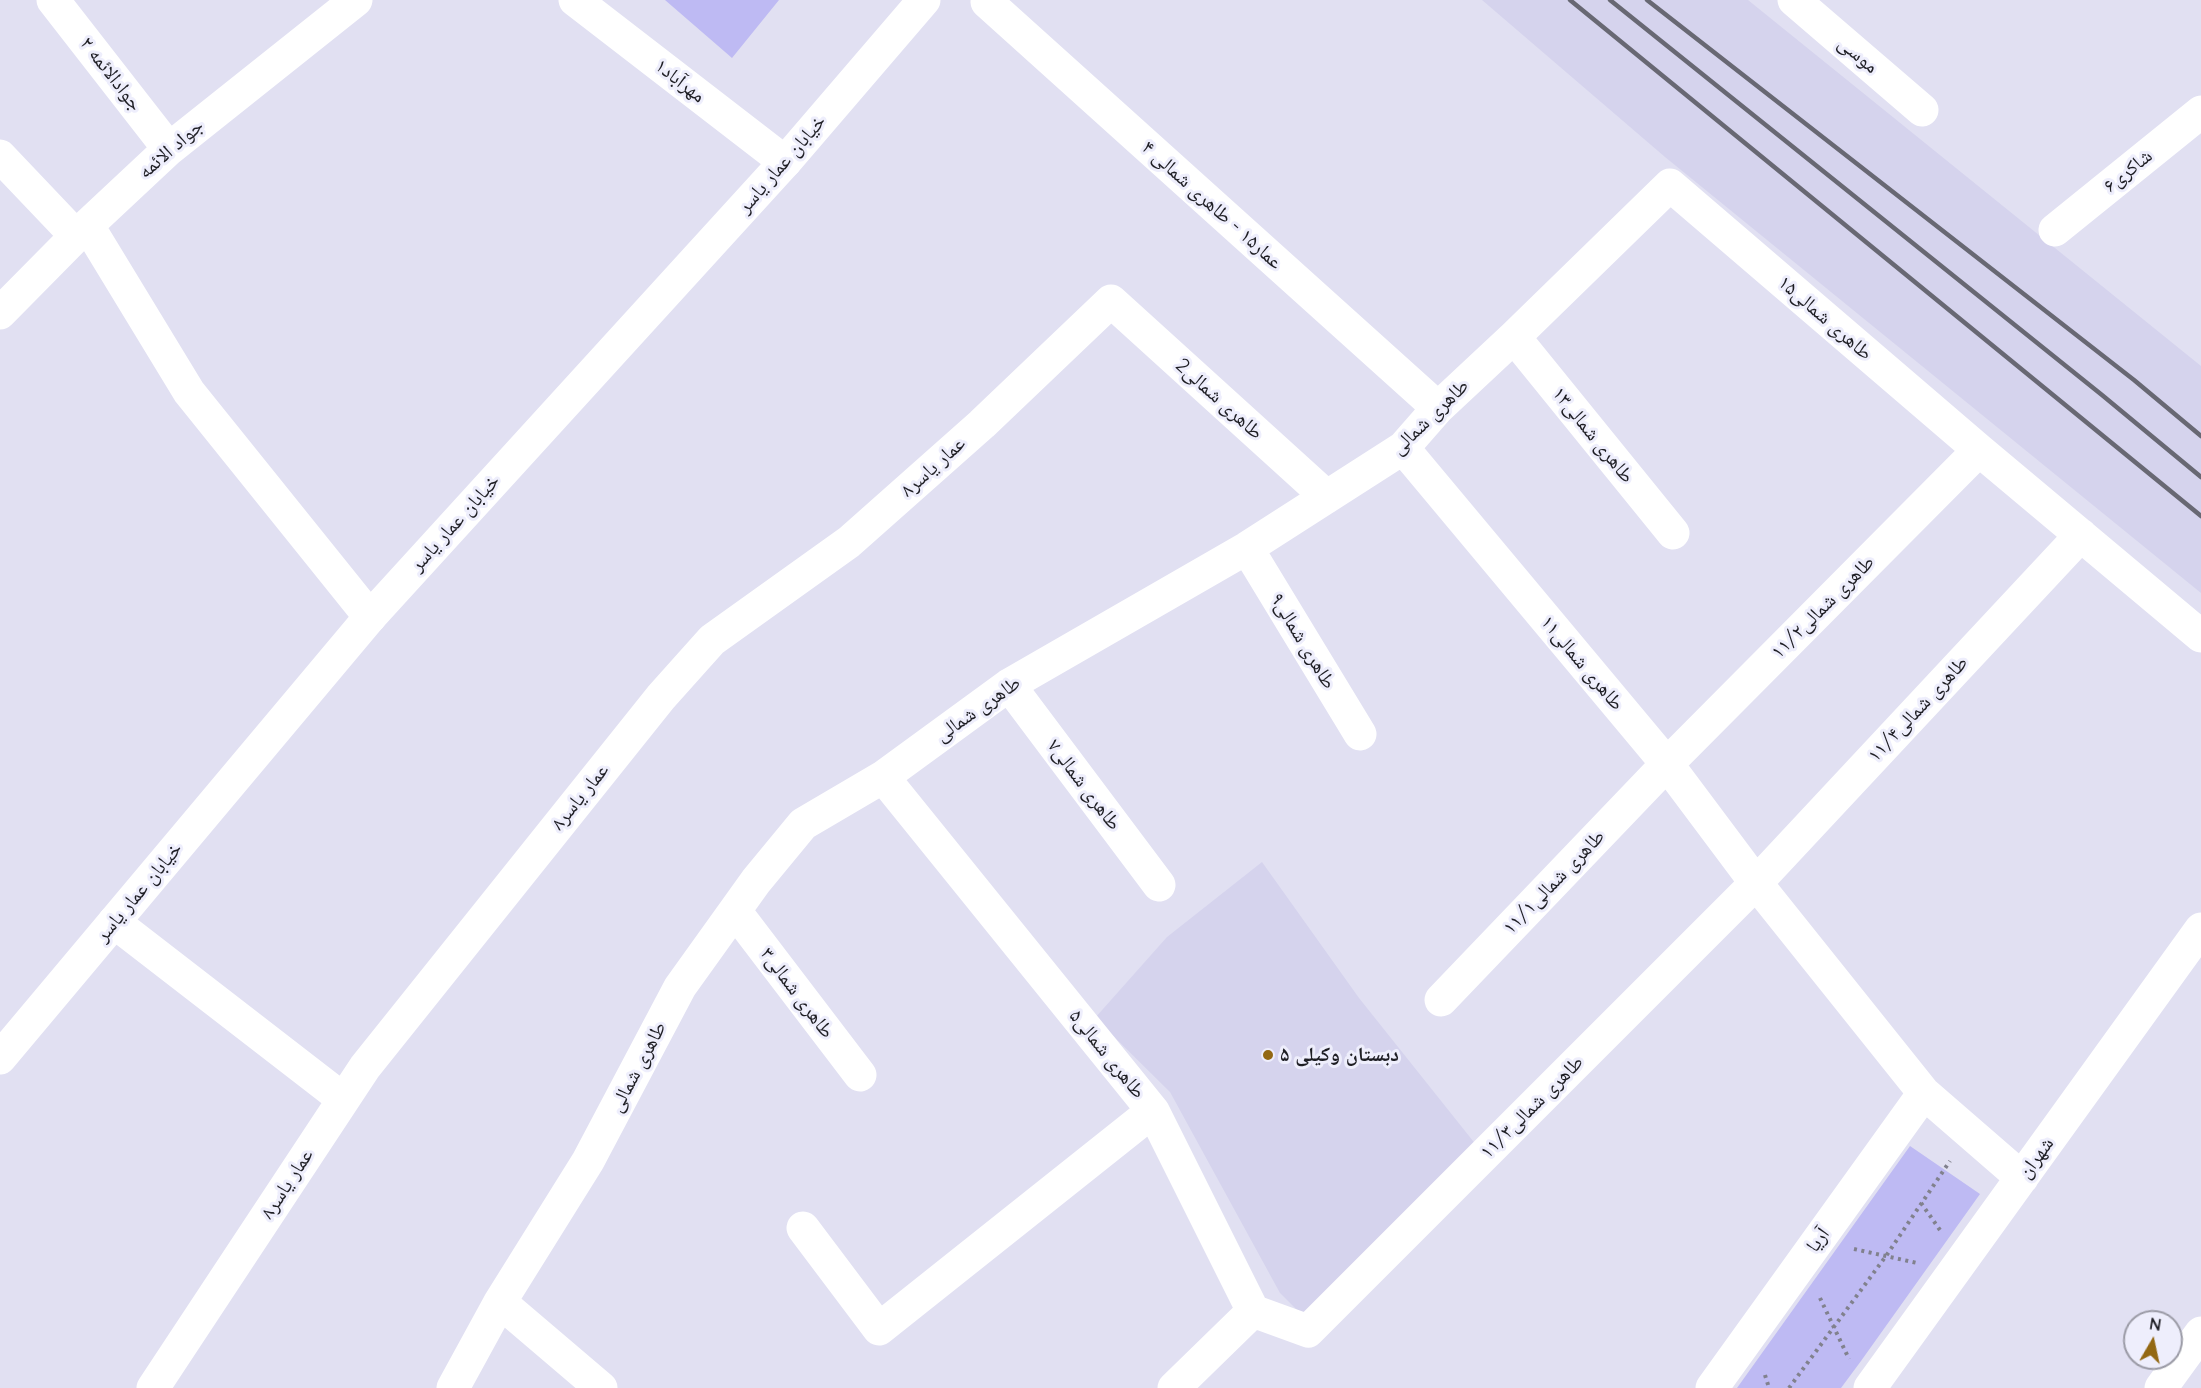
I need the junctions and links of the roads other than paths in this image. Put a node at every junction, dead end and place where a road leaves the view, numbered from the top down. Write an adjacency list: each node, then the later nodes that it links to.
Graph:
1 (53, 0): 9 (street, جوادالائمه ۲)
2 (356, 0): 9 (street, جواد الائمه)
3 (575, 0): 11 (street, مهرآباد۱)
4 (924, 0): 11 (street, خیابان عمار یاسر)
5 (1794, 0): 7 (street, موسی)
6 (987, 2): 18 (street, عمار۱۵ - طاهری شمالی ۴)
7 (1922, 110)
8 (2201, 112): 13 (street, شاکری۶)
9 (169, 148): 14 (street, جواد الائمه)
10 (0, 156): 14 (street)
11 (785, 162): 25 (street, خیابان عمار یاسر)
12 (1671, 185): 17 (street, طاهری شمالی); 20 (street, طاهری شمالی۱۵)
13 (2055, 230)
14 (82, 231): 16 (street, جواد الائمه); 25 (street)
15 (1111, 301): 21 (street, طاهری شمالی2); 40 (street, عمار یاسر۸)
16 (0, 313)
17 (1514, 337): 18 (street, طاهری شمالی); 22 (street, طاهری شمالی۱۳)
18 (1438, 408): 19 (street, طاهری شمالی)
19 (1403, 448): 21 (street, طاهری شمالی); 29 (street, طاهری شمالی۱۱)
20 (1979, 450): 23 (street, طاهری شمالی۱۵); 29 (street, طاهری شمالی۱۱/۲)
21 (1327, 497): 24 (street, طاهری شمالی)
22 (1672, 533)
23 (2081, 535): 26 (street, طاهری شمالی۱۵); 31 (street, طاهری شمالی۱۱/۴)
24 (1247, 548): 27 (street, طاهری شمالی); 28 (street, طاهری شمالی۹)
25 (370, 617): 34 (street, خیابان عمار یاسر)
26 (2201, 636)
27 (1009, 685): 30 (street, طاهری شمالی); 32 (street, طاهری شمالی۷)
28 (1360, 734)
29 (1666, 764): 31 (street, طاهری شمالی۱۱); 36 (street, طاهری شمالی۱۱/۱)
30 (883, 777): 33 (street, طاهری شمالی); 41 (street, طاهری شمالی۵)
31 (1756, 883): 39 (street, طاهری شمالی۱۱); 45 (street, طاهری شمالی۱۱/۳)
32 (1159, 885)
33 (735, 911): 38 (street, طاهری شمالی۳); 44 (street, طاهری شمالی)
34 (114, 922): 37 (street, خیابان عمار یاسر); 40 (street)
35 (2201, 929): 42 (street, شهران)
36 (1441, 1000)
37 (0, 1058)
38 (860, 1075)
39 (1924, 1093): 42 (street, طاهری شمالی۱۱); 52 (street, آریا)
40 (343, 1099): 48 (street, عمار یاسر۸)
41 (1153, 1111): 43 (street); 45 (street, طاهری شمالی۵)
42 (2022, 1178): 47 (street, شهران)
43 (802, 1228)
44 (500, 1302): 49 (street, طاهری شمالی); 50 (street)
45 (1253, 1311): 51 (street)
46 (2201, 1333): 53 (street)
47 (1862, 1378)
48 (153, 1388)
49 (453, 1388)
50 (602, 1388)
51 (1174, 1388)
52 (1712, 1388)
53 (2161, 1388)

